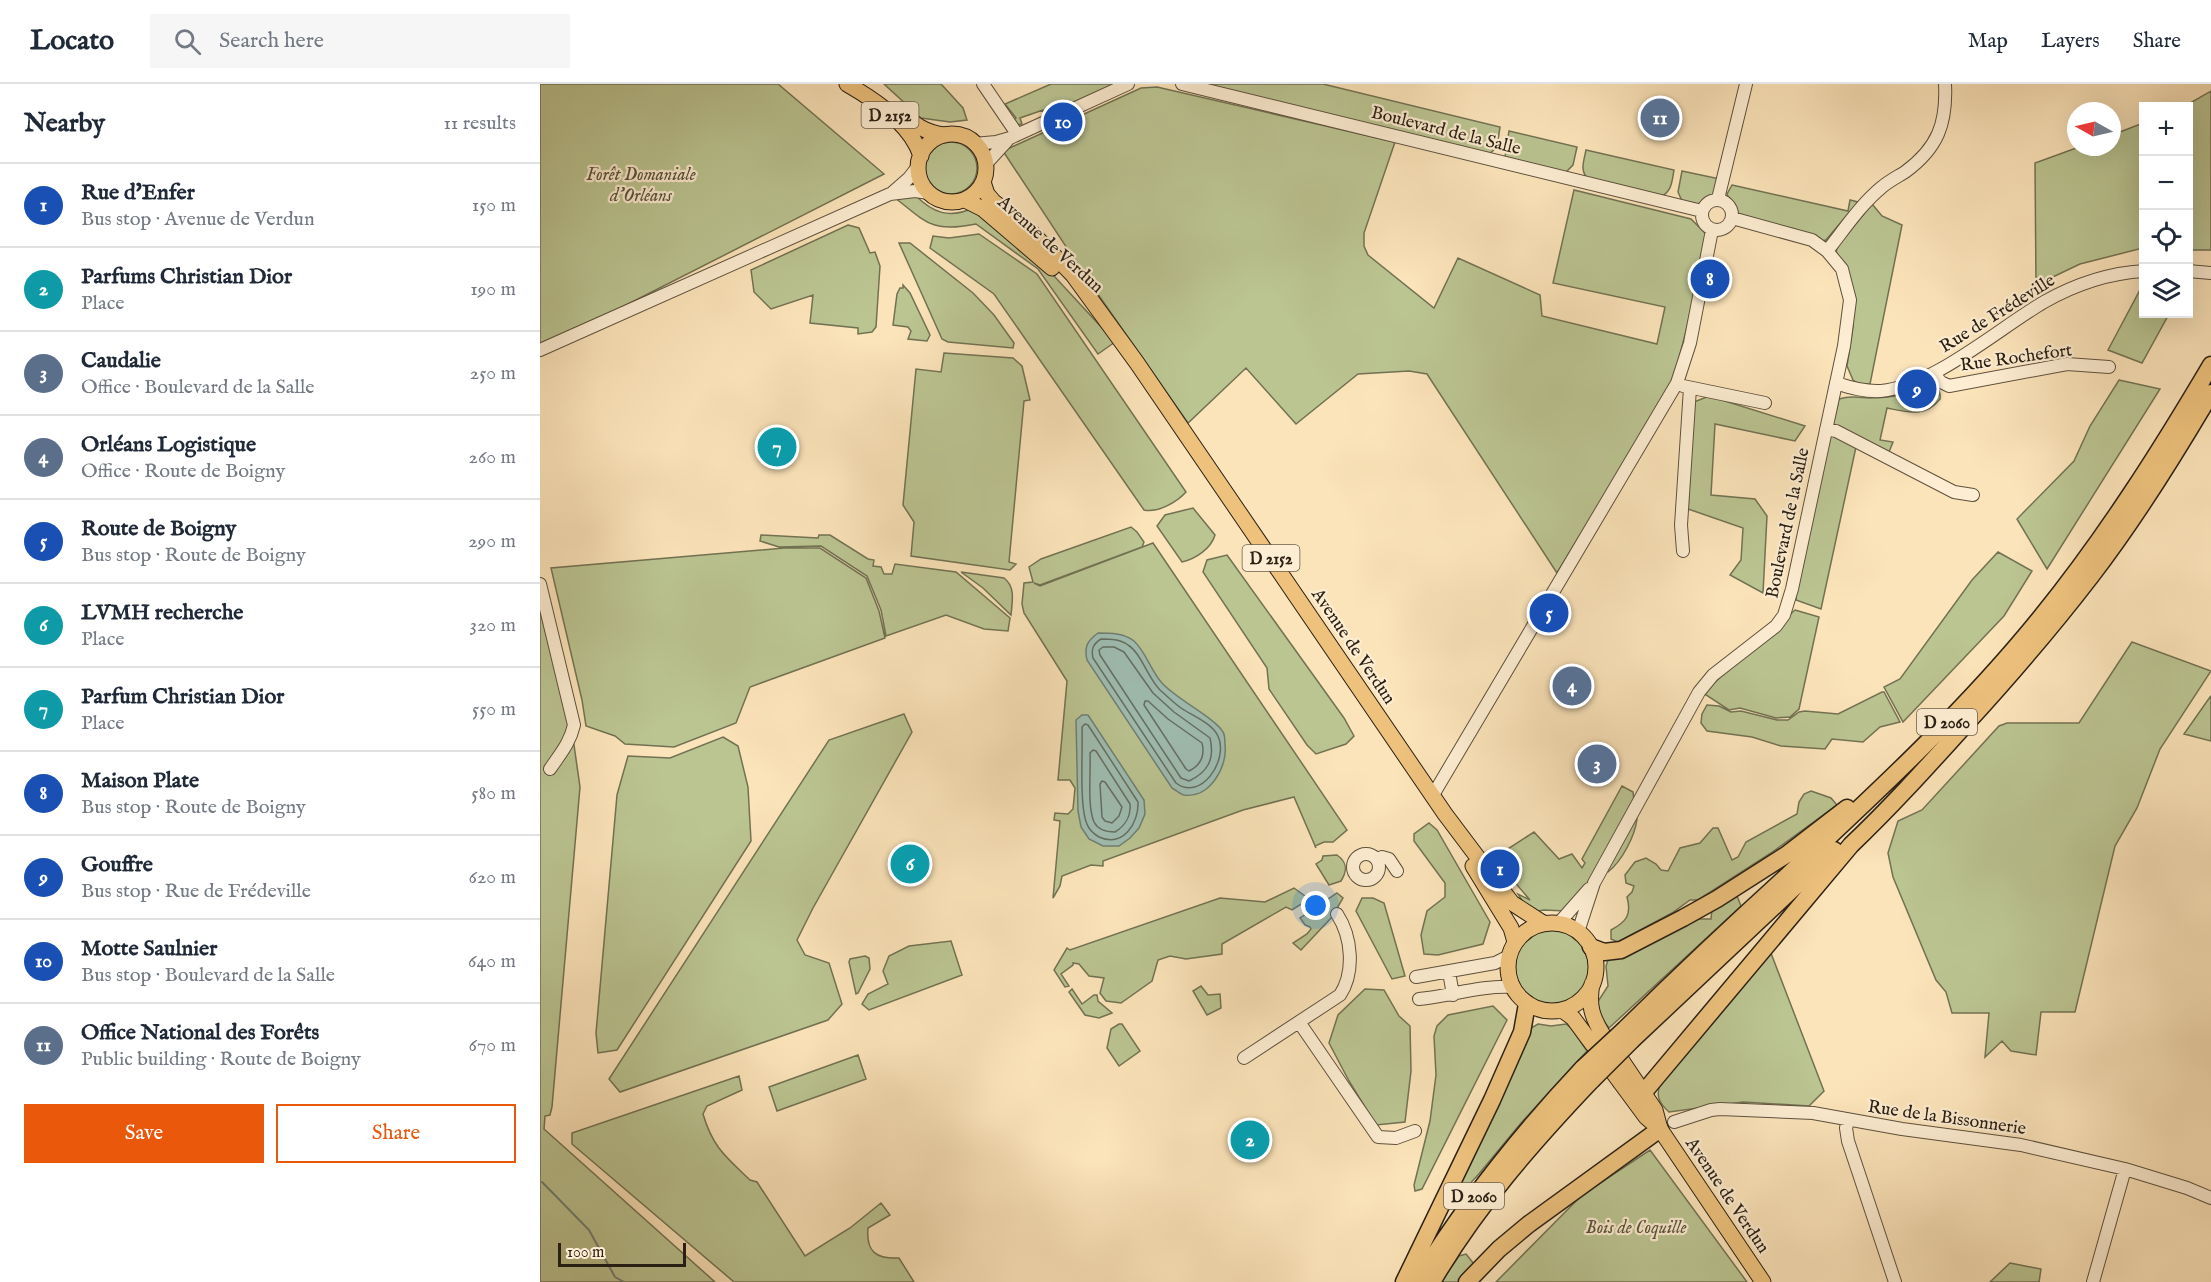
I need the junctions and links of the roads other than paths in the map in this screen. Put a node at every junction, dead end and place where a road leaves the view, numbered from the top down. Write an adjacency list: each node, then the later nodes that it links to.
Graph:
1 (847, 84): 11 (main road, D 2152)
2 (862, 84): 8 (main road, D 2152)
3 (983, 84): 9 (street)
4 (1128, 84): 9 (street)
5 (1182, 84): 18 (street, Boulevard de la Salle)
6 (1746, 84): 16 (street)
7 (1945, 84): 21 (street)
8 (945, 135): 10 (main road); 11 (main road)
9 (1014, 136): 10 (street); 12 (street)
10 (974, 144): 12 (main road)
11 (920, 161): 14 (main road); 15 (street)
12 (985, 165): 13 (main road)
13 (982, 182): 17 (main road); 25 (main road, Avenue de Verdun / D 2152)
14 (929, 193): 15 (street); 17 (main road)
15 (891, 194): 26 (street)
16 (1718, 199): 18 (street); 19 (street)
17 (965, 200): 25 (main road, Avenue de Verdun / D 2152)
18 (1702, 210): 20 (street)
19 (1732, 218): 20 (street); 21 (street, Boulevard de la Salle)
20 (1712, 230): 30 (street)
21 (1827, 251): 31 (street, Boulevard de la Salle)
22 (2193, 271): 24 (street)
23 (2139, 272): 29 (street, Rue de Frédeville)
24 (2211, 273)
25 (1107, 322): 42 (main road, Avenue de Verdun / D 2152)
26 (540, 350)
27 (2211, 366): 40 (highway, D 2060)
28 (2109, 367): 29 (street, Rue Rochefort)
29 (1934, 374): 31 (street, Rue de Frédeville)
30 (1677, 383): 32 (street); 42 (street)
31 (1836, 383): 35 (street, Boulevard de la Salle)
32 (1690, 388): 34 (street); 37 (street)
33 (2211, 393): 39 (highway, D 2060)
34 (1765, 403)
35 (1826, 429): 36 (street); 46 (street, Boulevard de la Salle)
36 (1973, 495)
37 (1683, 551)
38 (540, 584): 41 (street)
39 (1964, 725): 62 (highway, D 2060); 66 (highway)
40 (1930, 739): 51 (highway); 62 (highway, D 2060)
41 (550, 769)
42 (1432, 795): 43 (main road, Avenue de Verdun / D 2152)
43 (1445, 814): 48 (main road, Avenue de Verdun / D 2152); 52 (main road, Avenue de Verdun / D 2152)
44 (1377, 860): 45 (street)
45 (1397, 871)
46 (1594, 883): 49 (street, Boulevard de la Salle); 50 (street, Boulevard de la Salle)
47 (1337, 914): 61 (street)
48 (1543, 923): 49 (main road); 52 (main road)
49 (1559, 923): 50 (main road)
50 (1578, 932): 51 (main road)
51 (1591, 947): 55 (main road)
52 (1512, 949): 53 (street); 56 (main road)
53 (1449, 972): 54 (street); 57 (street)
54 (1416, 977)
55 (1592, 983): 60 (main road); 60 (main road)
56 (1513, 987): 57 (street); 59 (main road)
57 (1453, 995): 58 (street)
58 (1419, 999)
59 (1527, 1004): 60 (main road); 72 (highway)
60 (1562, 1010)
61 (1299, 1022): 63 (street); 69 (street)
62 (1629, 1034): 65 (highway, D 2060, bridge)
63 (1244, 1058)
64 (1618, 1071): 66 (highway); 68 (main road, Avenue de Verdun)
65 (1587, 1074): 73 (highway, D 2060); 74 (highway, D 2060)
66 (1644, 1092): 68 (main road, Avenue de Verdun)
67 (1848, 1121): 68 (street, Rue de la Bissonnerie); 70 (street, Rue de la Bissonnerie); 77 (street)
68 (1667, 1125): 75 (highway); 76 (main road, Avenue de Verdun)
69 (1416, 1131)
70 (2125, 1169): 71 (street, Rue de la Bissonnerie); 78 (street)
71 (2211, 1198)
72 (1404, 1282)
73 (1417, 1282)
74 (1432, 1282)
75 (1467, 1282)
76 (1763, 1282)
77 (1895, 1282)
78 (2093, 1282)

